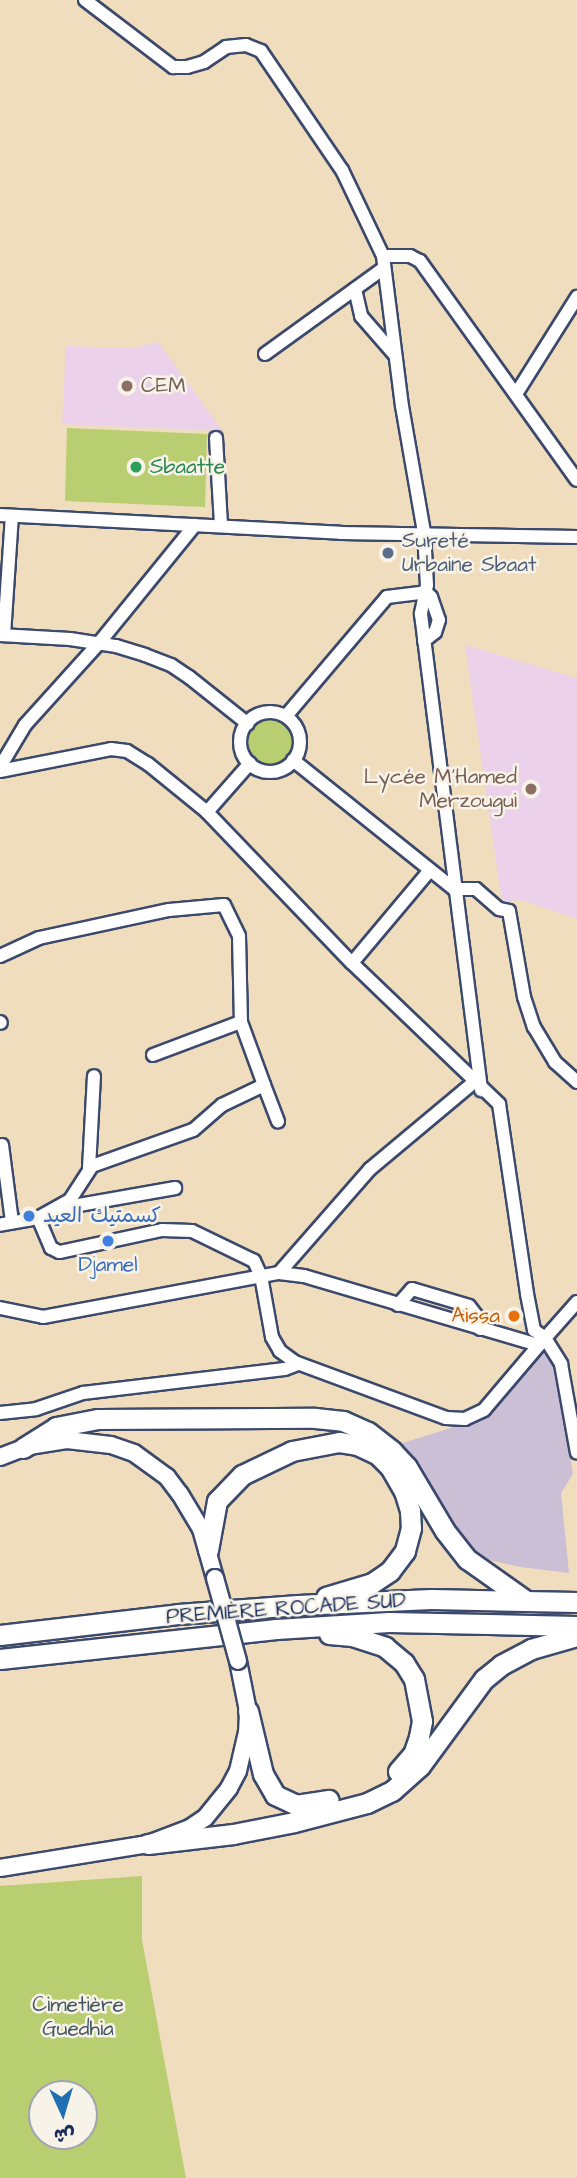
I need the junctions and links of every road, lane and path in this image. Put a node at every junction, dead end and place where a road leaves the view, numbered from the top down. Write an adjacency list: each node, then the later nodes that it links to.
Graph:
1 (85, 0): 2 (street)
2 (384, 262): 3 (street); 6 (street); 7 (street)
3 (355, 289): 5 (street); 6 (street)
4 (577, 297): 7 (street)
5 (265, 354)
6 (395, 355): 13 (street)
7 (516, 394): 9 (street)
8 (216, 438): 12 (street)
9 (577, 480)
10 (6, 516): 11 (street); 16 (street)
11 (195, 525): 12 (street); 17 (street)
12 (221, 525): 13 (street)
13 (424, 532): 14 (street); 15 (street)
14 (577, 537)
15 (426, 592): 18 (street); 25 (street)
16 (2, 635): 17 (street)
17 (99, 643): 19 (street); 22 (street)
18 (286, 716): 19 (street); 20 (street)
19 (248, 724): 21 (street)
20 (293, 760): 21 (street); 24 (street)
21 (250, 763): 23 (street)
22 (0, 769): 23 (street)
23 (207, 812): 27 (street)
24 (430, 870): 25 (street); 27 (street)
25 (454, 889): 31 (street); 32 (street)
26 (0, 956): 28 (street)
27 (352, 963): 32 (street)
28 (242, 1022): 29 (street); 33 (street)
29 (153, 1055)
30 (94, 1076): 36 (street)
31 (577, 1082)
32 (478, 1083): 41 (street); 47 (street)
33 (264, 1085): 34 (street); 36 (street)
34 (278, 1121)
35 (2, 1145): 40 (street)
36 (89, 1168): 38 (street)
37 (175, 1188): 38 (street)
38 (57, 1209): 39 (street)
39 (38, 1218): 40 (street); 42 (street)
40 (6, 1224)
41 (279, 1273): 42 (street); 44 (street)
42 (261, 1276): 45 (street); 48 (street)
43 (577, 1303): 47 (street)
44 (398, 1305): 46 (street); 46 (street)
45 (0, 1308)
46 (480, 1329): 47 (street)
47 (542, 1341): 48 (street); 51 (street)
48 (298, 1364): 49 (street)
49 (0, 1413)
50 (23, 1448): 52 (main road); 53 (main road); 55 (highway)
51 (577, 1453)
52 (0, 1457)
53 (208, 1550): 57 (highway); 63 (main road, bridge)
54 (577, 1591): 56 (street)
55 (525, 1600): 56 (highway, PREMIÈRE ROCADE SUD); 57 (highway, PREMIÈRE ROCADE SUD)
56 (568, 1602)
57 (298, 1605): 60 (highway, PREMIÈRE ROCADE SUD)
58 (577, 1626): 59 (highway, PREMIÈRE ROCADE SUD)
59 (276, 1629): 62 (highway, PREMIÈRE ROCADE SUD); 63 (highway)
60 (0, 1635)
61 (577, 1636): 64 (highway)
62 (0, 1659)
63 (248, 1711): 64 (main road)
64 (149, 1844): 65 (main road)
65 (0, 1868)

